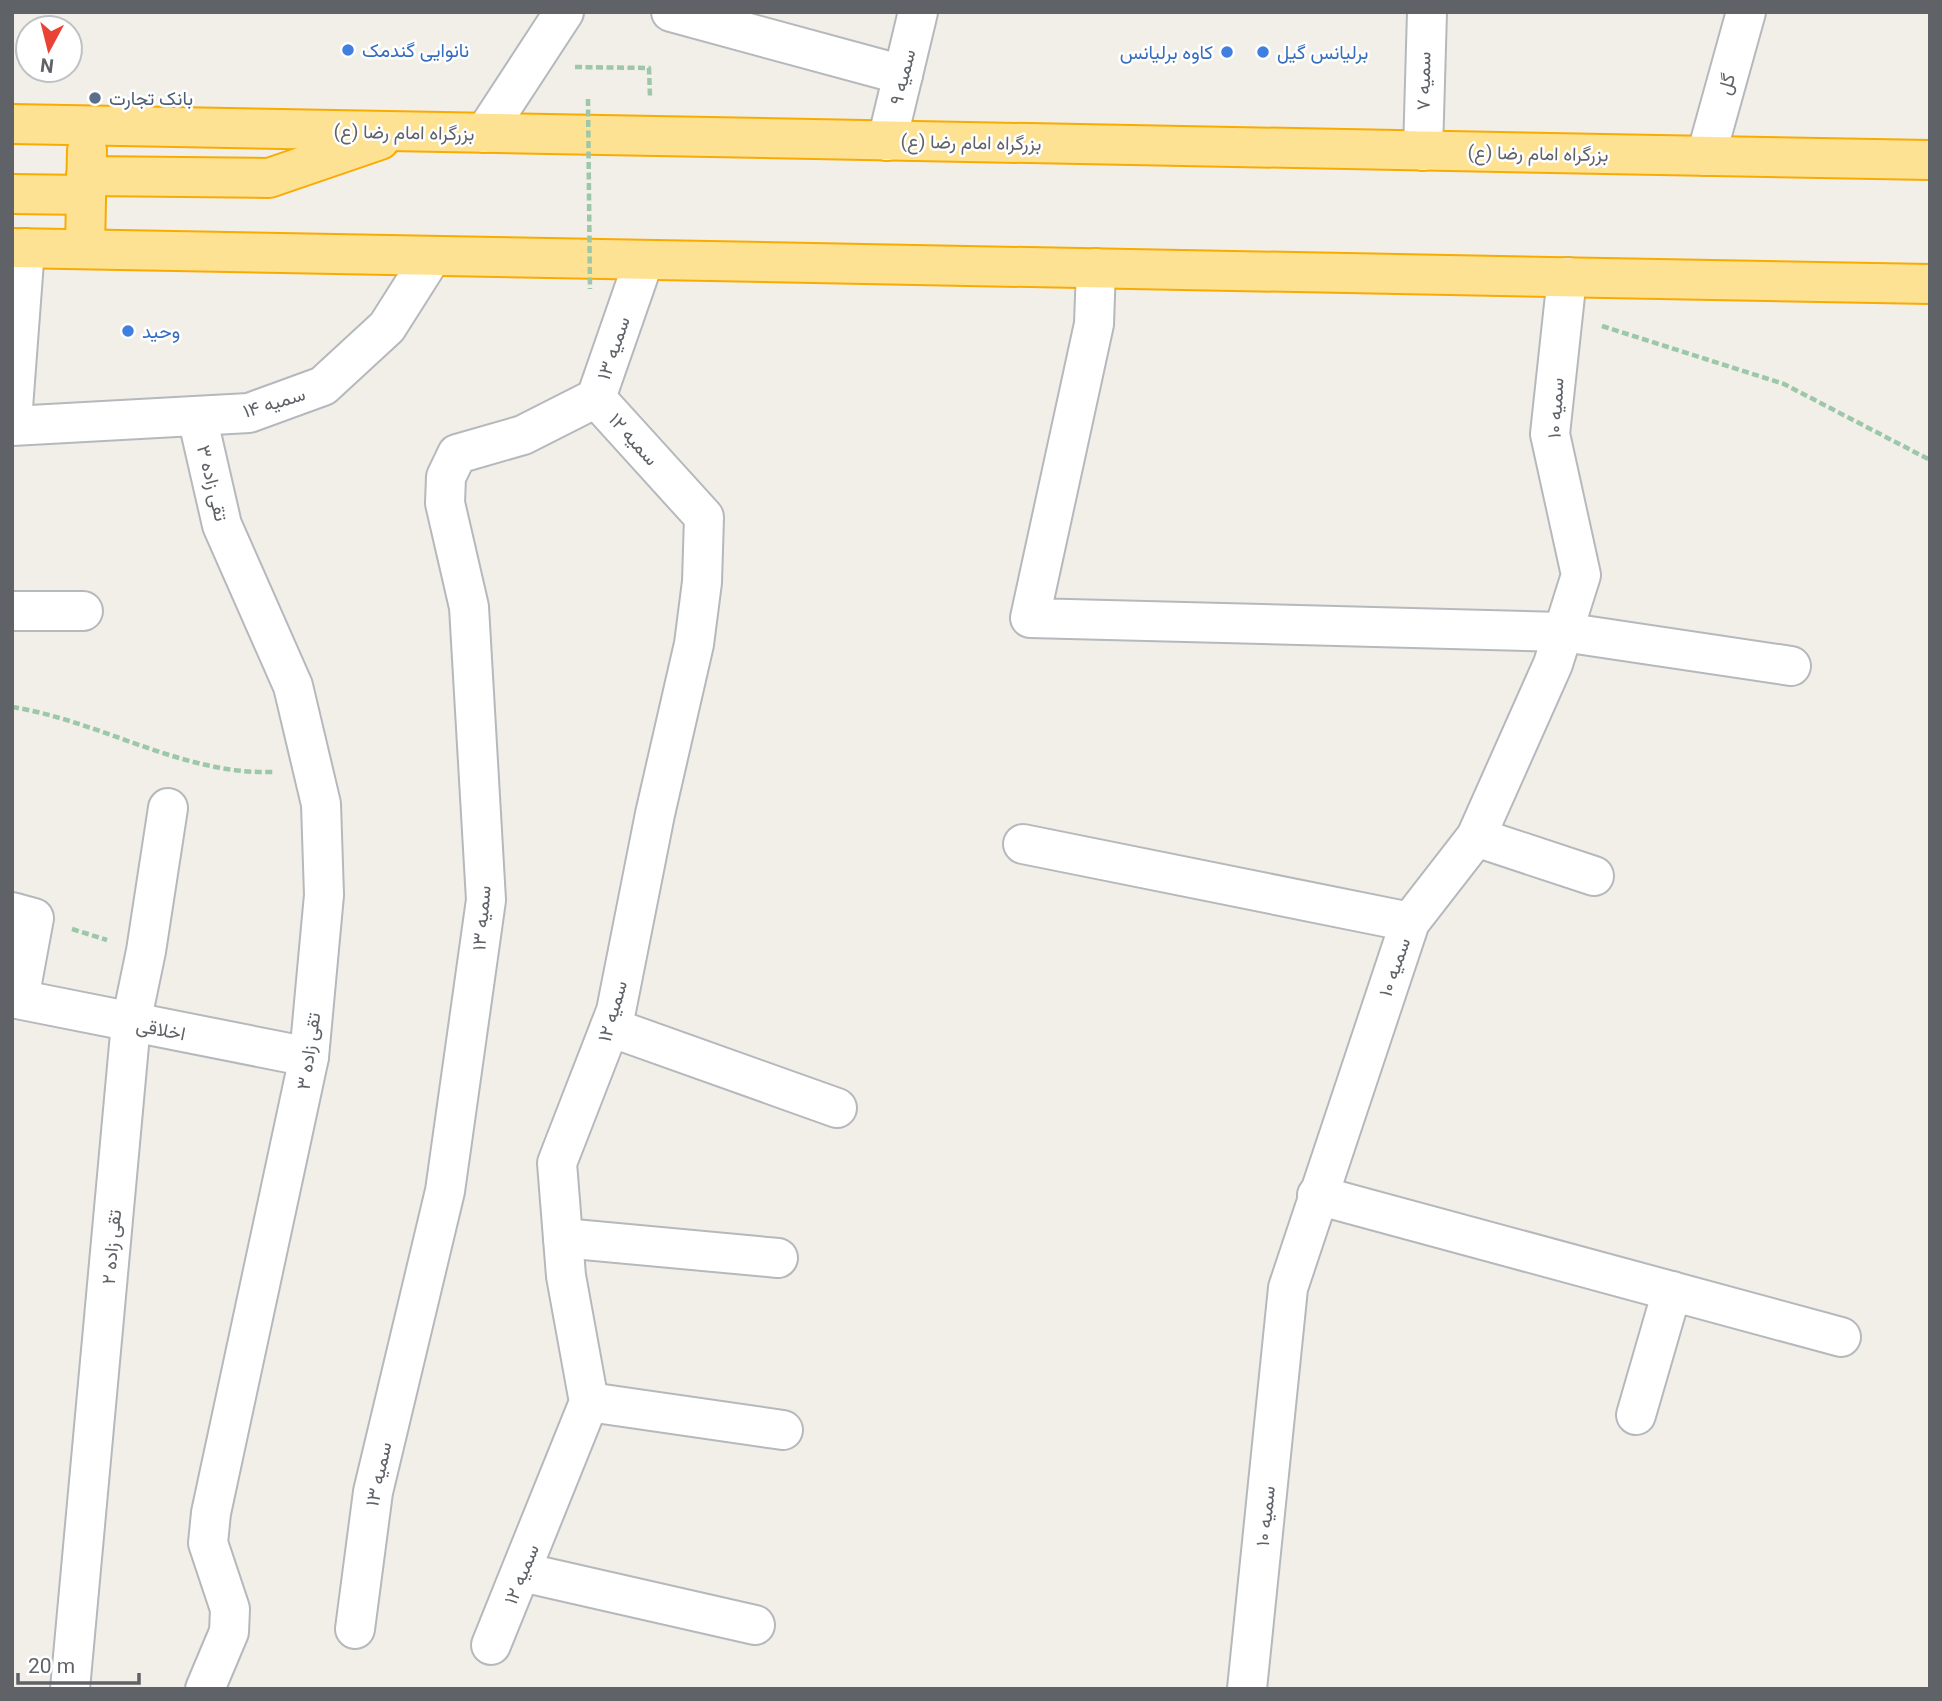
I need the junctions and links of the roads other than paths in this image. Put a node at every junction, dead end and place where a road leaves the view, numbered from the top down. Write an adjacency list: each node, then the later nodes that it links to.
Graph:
1 (564, 12): 10 (street)
2 (671, 12): 6 (street)
3 (918, 12): 6 (street, سمیه ۹)
4 (1427, 12): 12 (street, سمیه ۷)
5 (1746, 12): 13 (street, گل)
6 (903, 75): 11 (street, سمیه ۹)
7 (12, 124): 8 (highway, بزرگراه امام رضا (ع))
8 (87, 126): 9 (highway, بزرگراه امام رضا (ع)); 15 (highway)
9 (401, 132): 10 (highway, بزرگراه امام رضا (ع)); 15 (highway)
10 (485, 133): 11 (highway, بزرگراه امام رضا (ع))
11 (887, 141): 12 (highway, بزرگراه امام رضا (ع))
12 (1423, 151): 13 (highway, بزرگراه امام رضا (ع))
13 (1706, 156): 14 (highway, بزرگراه امام رضا (ع))
14 (1930, 160)
15 (86, 185): 16 (highway); 18 (highway)
16 (12, 194)
17 (18, 248): 18 (highway); 26 (street)
18 (85, 249): 19 (highway)
19 (432, 256): 20 (highway); 25 (street, سمیه ۱۴)
20 (644, 260): 21 (highway); 24 (street, سمیه ۱۳)
21 (1097, 268): 23 (highway); 30 (street)
22 (1930, 284): 23 (highway)
23 (1566, 294): 30 (street, سمیه ۱۰)
24 (596, 398): 40 (street, سمیه ۱۲); 53 (street, سمیه ۱۳)
25 (197, 416): 27 (street, سمیه ۱۴); 41 (street, تقی زاده ۳)
26 (12, 421)
27 (12, 426)
28 (12, 611): 29 (street)
29 (83, 611)
30 (1563, 632): 31 (street); 33 (street, سمیه ۱۰)
31 (1791, 666)
32 (168, 808): 39 (street, تقی زاده ۲)
33 (1475, 837): 35 (street); 37 (street, سمیه ۱۰)
34 (1023, 844): 37 (street)
35 (1594, 876)
36 (23, 915): 38 (street)
37 (1410, 922): 43 (street, سمیه ۱۰)
38 (16, 999): 39 (street, اخلاقی)
39 (131, 1023): 41 (street, اخلاقی); 55 (street, تقی زاده ۲)
40 (610, 1027): 42 (street); 44 (street, سمیه ۱۲)
41 (309, 1057): 56 (street, تقی زاده ۳)
42 (837, 1108)
43 (1317, 1195): 46 (street); 57 (street, سمیه ۱۰)
44 (563, 1238): 45 (street); 48 (street, سمیه ۱۲)
45 (778, 1258)
46 (1672, 1291): 47 (street); 49 (street)
47 (1841, 1336)
48 (589, 1402): 50 (street); 51 (street, سمیه ۱۲)
49 (1636, 1415)
50 (783, 1430)
51 (522, 1572): 52 (street); 54 (street, سمیه ۱۲)
52 (755, 1625)
53 (355, 1629)
54 (491, 1645)
55 (70, 1689)
56 (205, 1689)
57 (1247, 1689)

